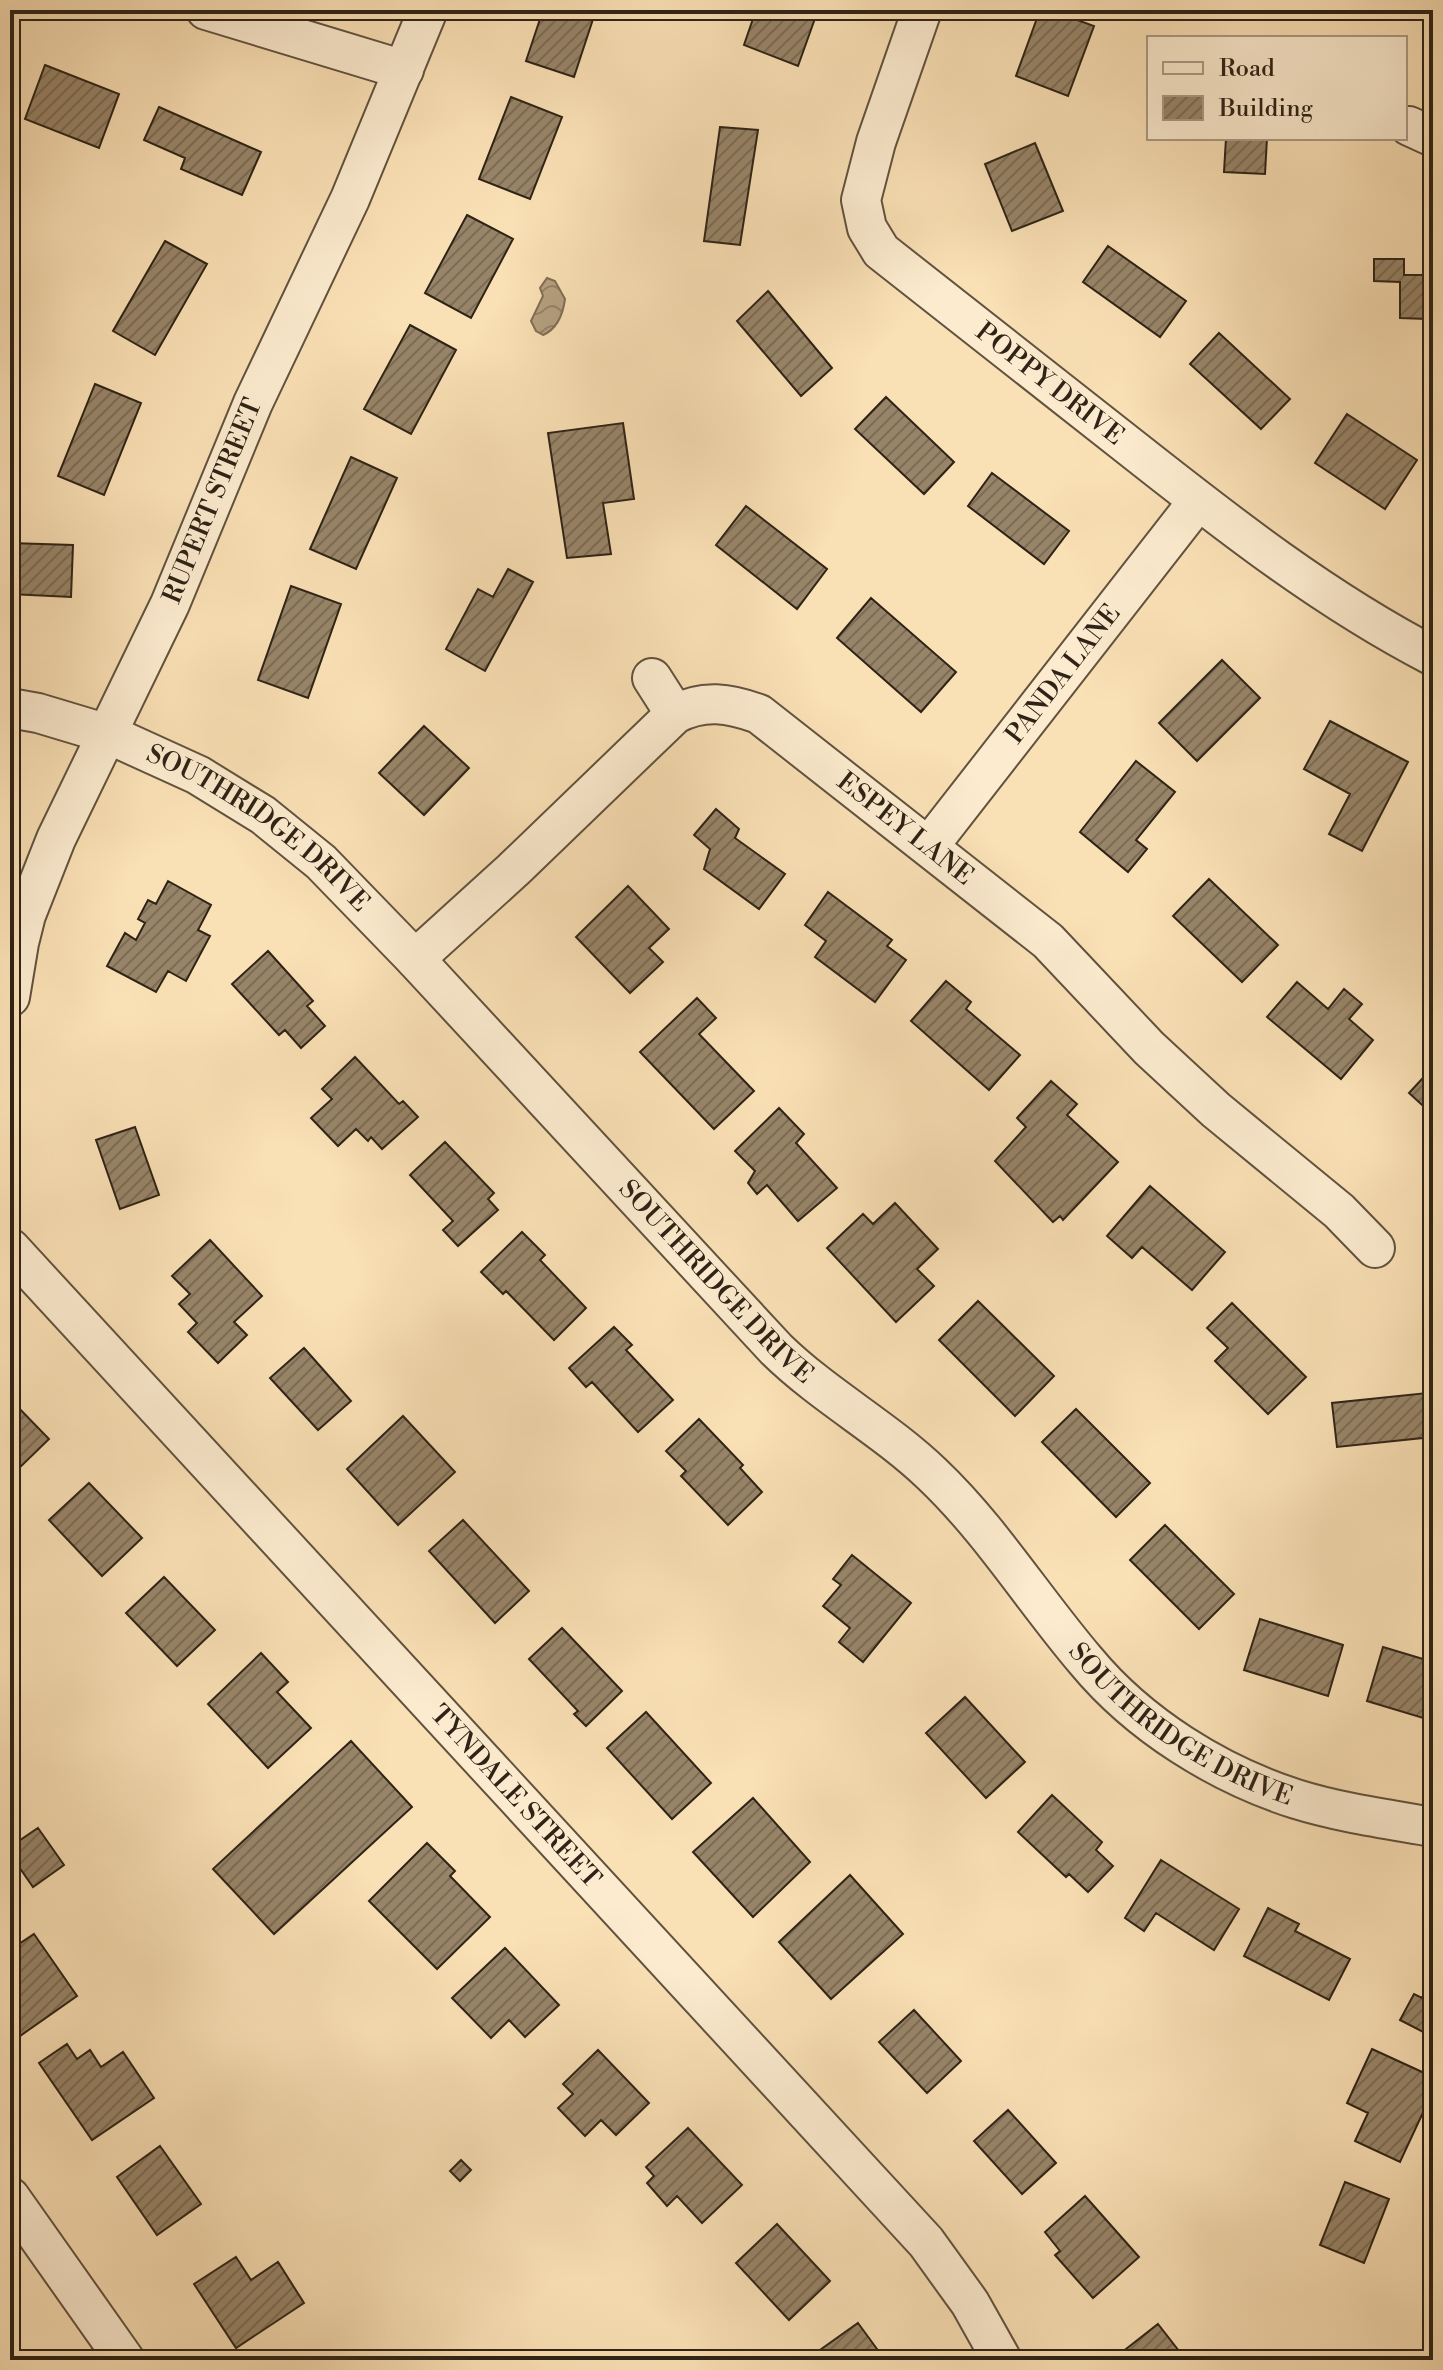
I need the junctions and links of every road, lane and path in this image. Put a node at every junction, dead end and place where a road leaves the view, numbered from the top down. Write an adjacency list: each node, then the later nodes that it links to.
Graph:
1 (206, 10): 4 (street)
2 (428, 10): 4 (street, RUPERT STREET)
3 (922, 10): 5 (street, POPPY DRIVE)
4 (404, 70): 10 (street, RUPERT STREET)
5 (1198, 501): 6 (street, POPPY DRIVE); 11 (street, PANDA LANE)
6 (1433, 656)
7 (652, 678): 9 (street)
8 (10, 708): 10 (street, SOUTHRIDGE DRIVE)
9 (675, 714): 11 (street, ESPEY LANE); 12 (street, ESPEY LANE)
10 (108, 734): 12 (street, SOUTHRIDGE DRIVE); 13 (street, RUPERT STREET)
11 (929, 846): 15 (street, ESPEY LANE)
12 (415, 959): 16 (street, SOUTHRIDGE DRIVE)
13 (10, 997)
14 (10, 1248): 19 (street, TYNDALE STREET)
15 (1375, 1248)
16 (1433, 1827)
17 (10, 2197): 18 (street)
18 (125, 2360)
19 (1002, 2360)

